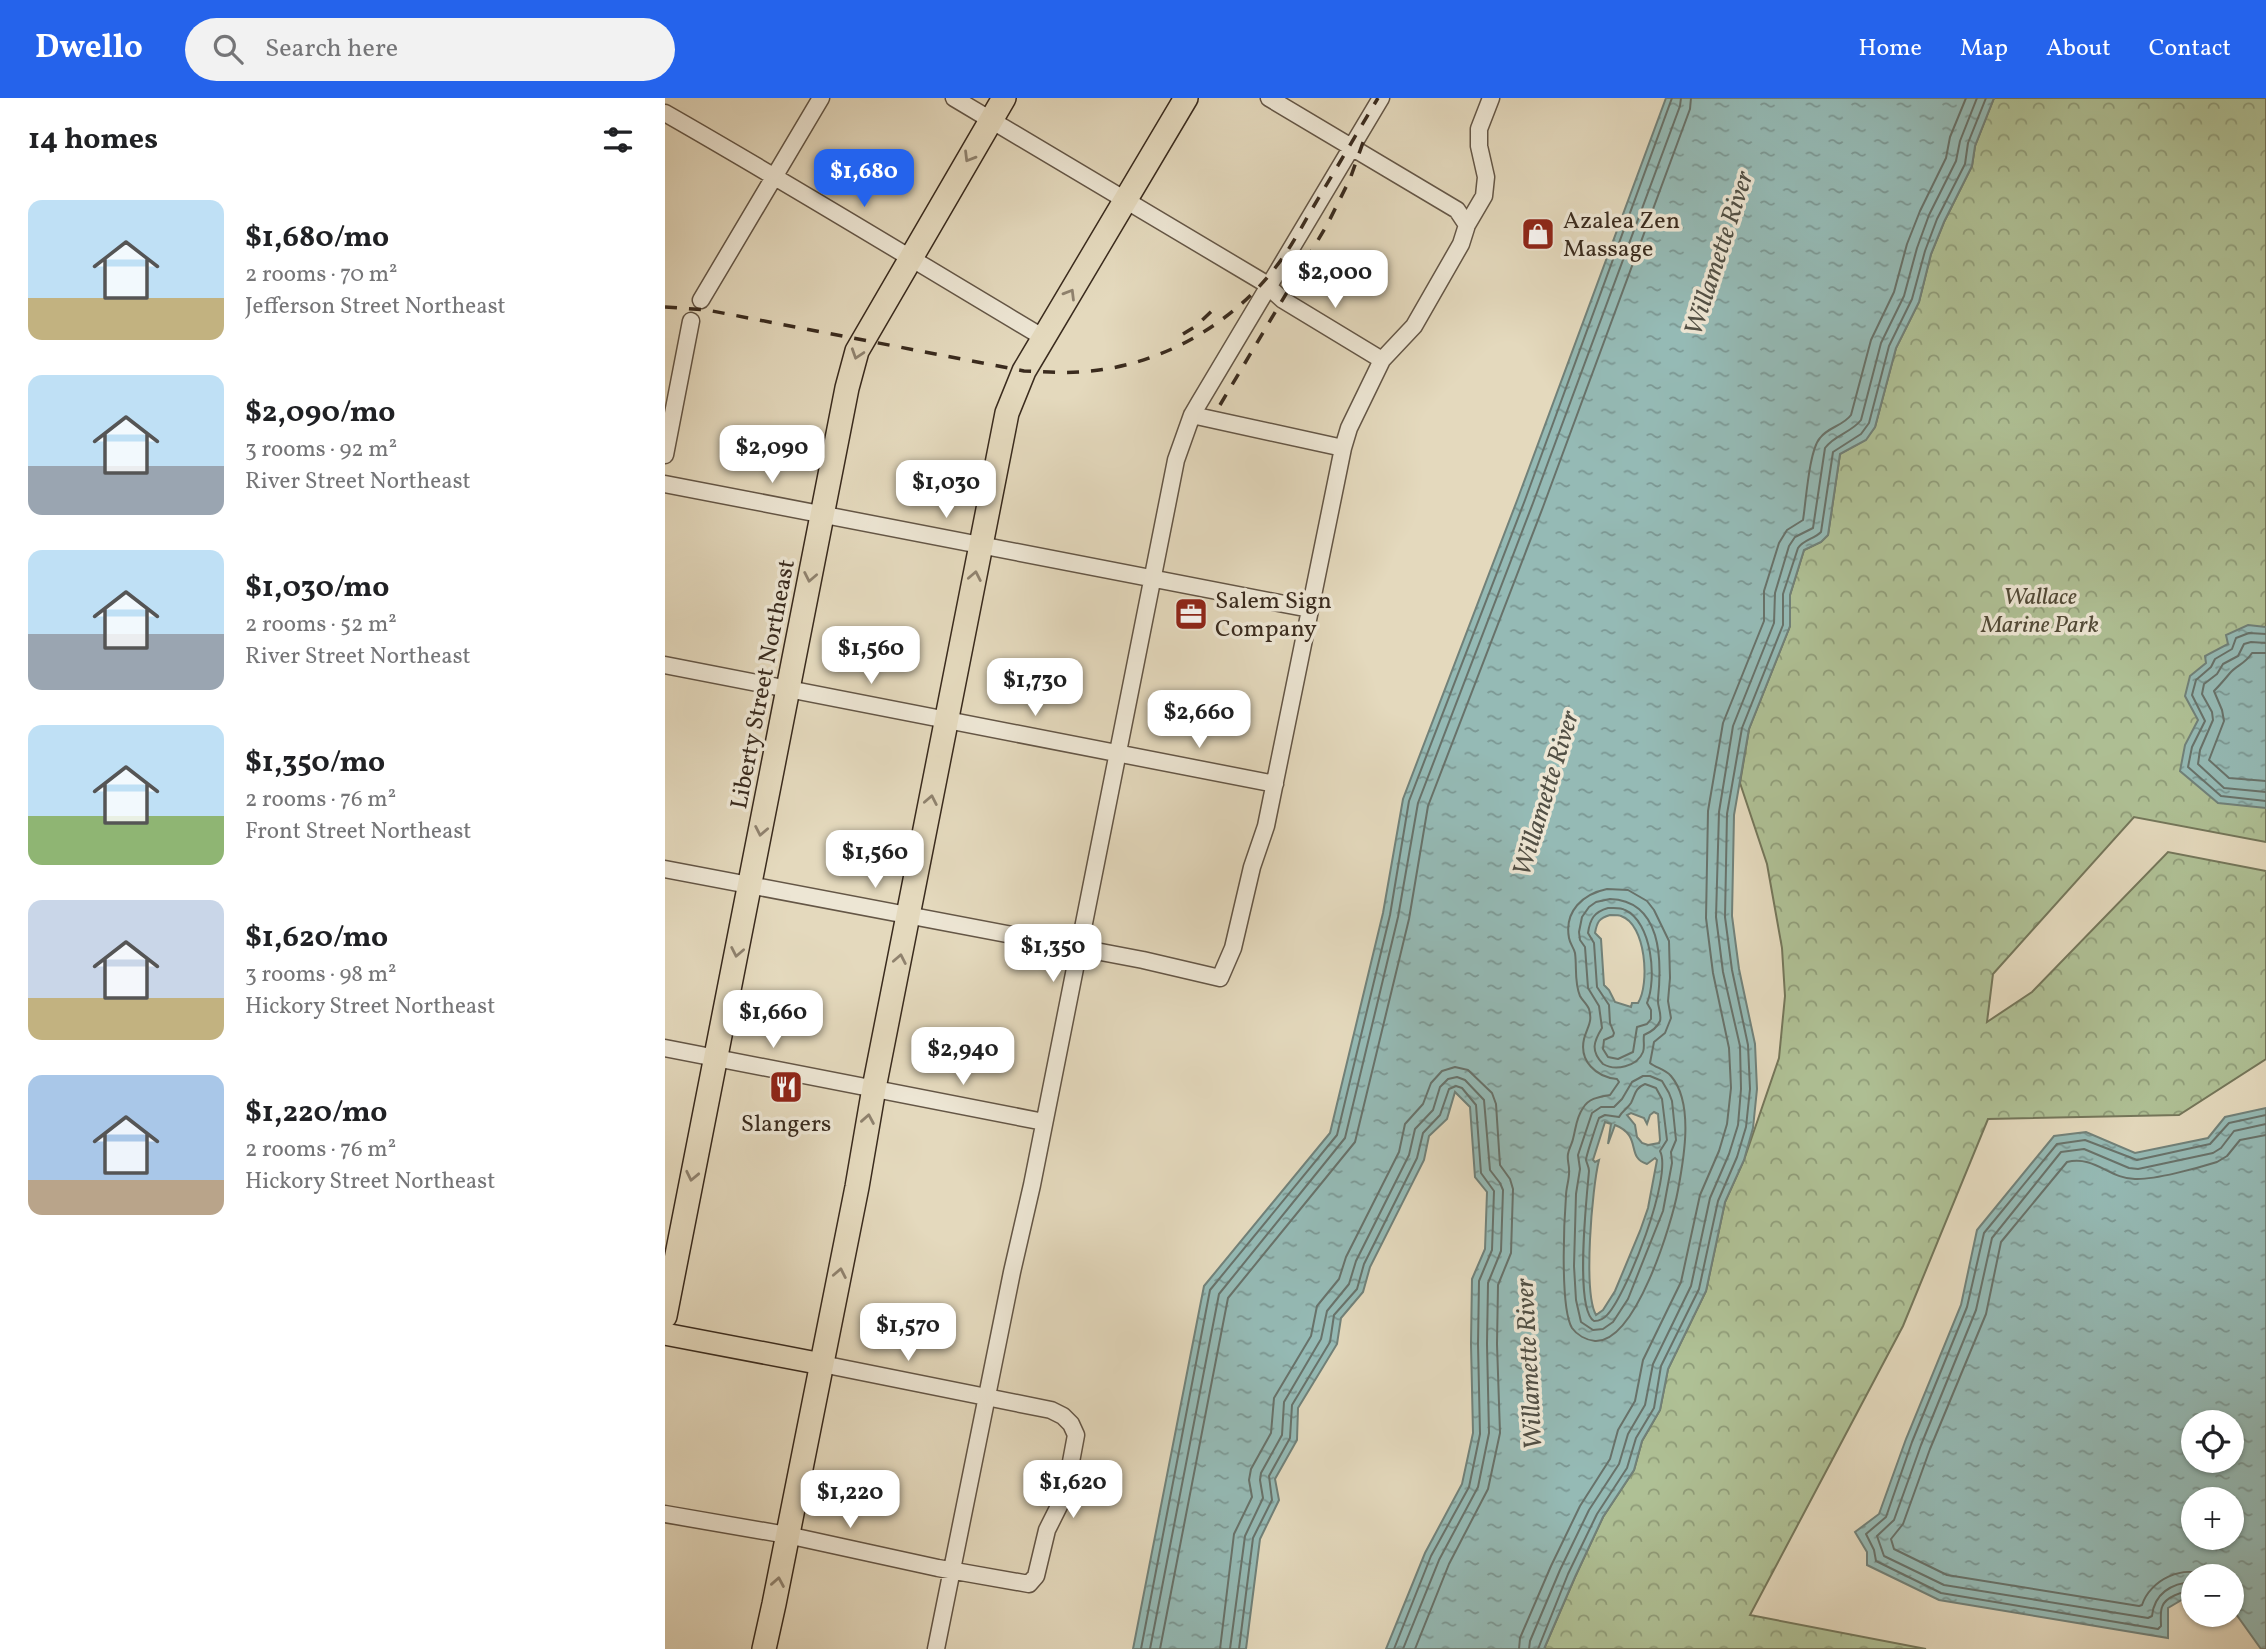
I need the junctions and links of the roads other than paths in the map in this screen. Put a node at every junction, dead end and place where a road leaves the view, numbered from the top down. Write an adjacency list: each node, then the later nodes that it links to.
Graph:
1 (821, 98): 11 (street)
2 (954, 98): 9 (street)
3 (1004, 98): 9 (highway, Liberty Street Northeast)
4 (1186, 98): 12 (highway)
5 (1269, 98): 10 (street)
6 (1381, 98): 10 (street)
7 (1491, 98): 13 (street)
8 (665, 113): 11 (street)
9 (991, 120): 12 (street); 14 (highway, Liberty Street Northeast, one-way to 14)
10 (1352, 147): 13 (street); 15 (street)
11 (776, 176): 14 (street); 16 (street)
12 (1126, 200): 15 (street); 18 (highway, one-way to 12)
13 (1467, 225): 19 (street)
14 (909, 258): 18 (street); 24 (highway, Liberty Street Northeast, one-way to 24)
15 (1268, 286): 19 (street); 20 (street)
16 (701, 300)
17 (691, 321): 22 (street)
18 (1044, 338): 25 (highway)
19 (1382, 360): 21 (street)
20 (1192, 415): 21 (street); 26 (street)
21 (1343, 448): 27 (street)
22 (665, 454)
23 (665, 484): 24 (street)
24 (823, 514): 25 (street); 29 (highway, Liberty Street Northeast, one-way to 29)
25 (981, 546): 26 (street); 30 (highway, one-way to 25)
26 (1151, 577): 27 (street); 31 (street)
27 (1310, 610): 32 (street)
28 (665, 665): 29 (street)
29 (788, 688): 30 (street); 34 (highway, Liberty Street Northeast, one-way to 34)
30 (946, 719): 31 (street); 35 (highway, one-way to 30)
31 (1116, 753): 32 (street); 36 (street)
32 (1275, 784): 36 (street)
33 (665, 869): 34 (street)
34 (750, 885): 35 (street); 38 (highway, Liberty Street Northeast, one-way to 38)
35 (908, 915): 36 (street); 39 (highway, one-way to 35)
36 (1079, 948): 40 (street)
37 (665, 1048): 38 (street)
38 (716, 1058): 39 (street); 41 (highway, Liberty Street Northeast, one-way to 41)
39 (874, 1088): 40 (street); 43 (highway, one-way to 39)
40 (1044, 1122): 44 (street)
41 (665, 1316)
42 (665, 1334): 43 (main road)
43 (822, 1364): 44 (street); 46 (highway)
44 (987, 1397): 47 (street); 47 (street)
45 (665, 1514): 46 (street)
46 (787, 1535): 47 (street); 48 (highway, one-way to 46)
47 (953, 1570): 49 (street)
48 (764, 1649)
49 (936, 1649)

